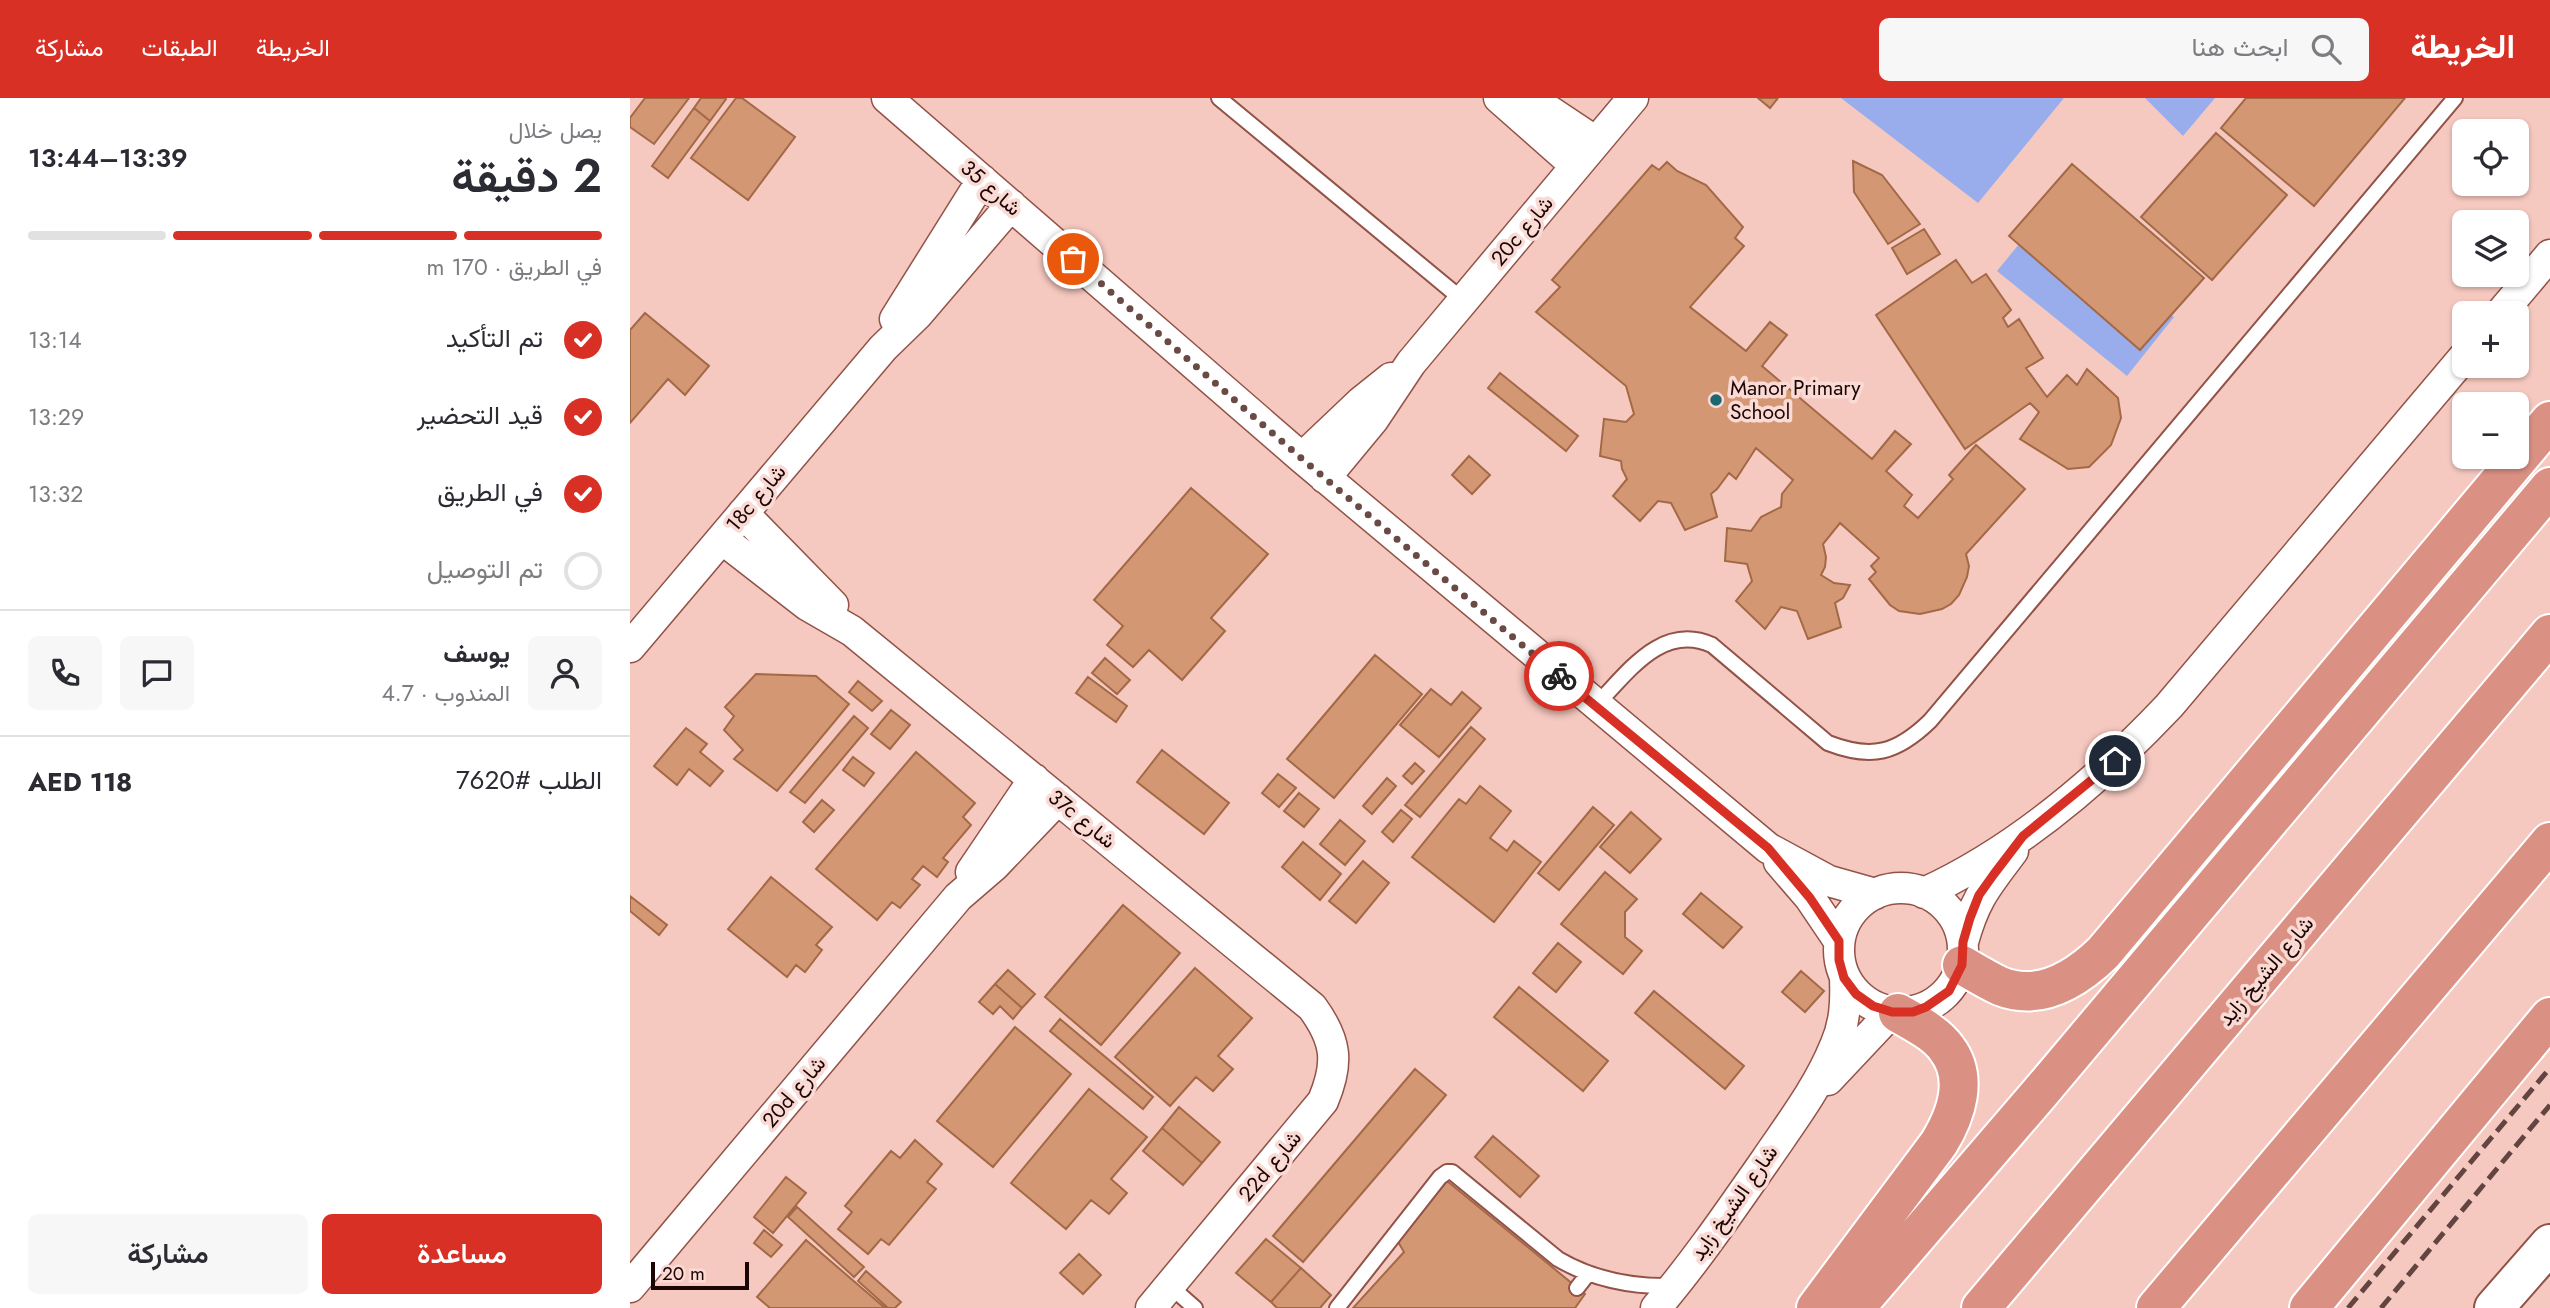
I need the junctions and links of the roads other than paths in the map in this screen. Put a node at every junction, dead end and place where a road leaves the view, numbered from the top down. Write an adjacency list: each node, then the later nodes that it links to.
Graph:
1 (887, 98): 9 (street, شارع 35)
2 (1219, 98): 12 (lane)
3 (1499, 98): 8 (street)
4 (1531, 98): 7 (street)
5 (1633, 98): 7 (street, 20c شارع)
6 (2455, 98): 26 (lane)
7 (1596, 142): 8 (street, 20c شارع)
8 (1576, 166): 12 (street, 20c شارع)
9 (982, 180): 10 (street, شارع 35); 14 (street, 18c شارع)
10 (1011, 205): 14 (street, 18c شارع); 18 (street, شارع 35)
11 (2550, 255): 13 (street)
12 (1464, 301): 15 (street, 20c شارع)
13 (2511, 301)
14 (883, 348): 21 (street, 18c شارع)
15 (1411, 363): 18 (street, 20c شارع); 19 (street, 20c شارع)
16 (2452, 371): 29 (street)
17 (2550, 421): 36 (highway)
18 (1301, 458): 19 (street, شارع 35)
19 (1325, 478): 26 (street, شارع 35)
20 (2550, 487): 51 (highway)
21 (743, 513): 22 (street, 18c شارع); 23 (street, 37c شارع)
22 (722, 539): 23 (street, 37c شارع); 25 (street, 18c شارع)
23 (852, 631): 27 (street, 37c شارع)
24 (2550, 634): 52 (highway, شارع الشيخ زايد)
25 (630, 647)
26 (1595, 706): 31 (street, شارع 35)
27 (1034, 779): 28 (street, 37c شارع); 34 (street, 20d شارع)
28 (1058, 799): 34 (street, 20d شارع); 38 (street, 37c شارع)
29 (2023, 836): 32 (street); 36 (street)
30 (2550, 842): 53 (highway)
31 (1768, 848): 33 (street, شارع 35); 35 (street, شارع 35)
32 (1924, 892): 33 (street); 36 (street)
33 (1875, 894): 35 (street)
34 (958, 897): 44 (street, 20d شارع)
35 (1839, 941): 37 (street)
36 (1963, 954): 39 (street)
37 (1844, 978): 39 (street); 41 (street)
38 (1312, 1007): 46 (street, 22d شارع)
39 (1895, 1012): 41 (street); 50 (highway)
40 (2550, 1017): 54 (highway)
41 (1809, 1096): 47 (street, شارع الشيخ زايد)
42 (2550, 1244): 55 (street)
43 (1588, 1274): 45 (lane); 47 (lane); 49 (lane)
44 (630, 1287)
45 (1577, 1288)
46 (1160, 1297): 48 (lane)
47 (1665, 1297)
48 (1195, 1308)
49 (1337, 1308)
50 (1816, 1308)
51 (1855, 1308)
52 (1981, 1308)
53 (2156, 1308)
54 (2309, 1308)
55 (2494, 1308)

